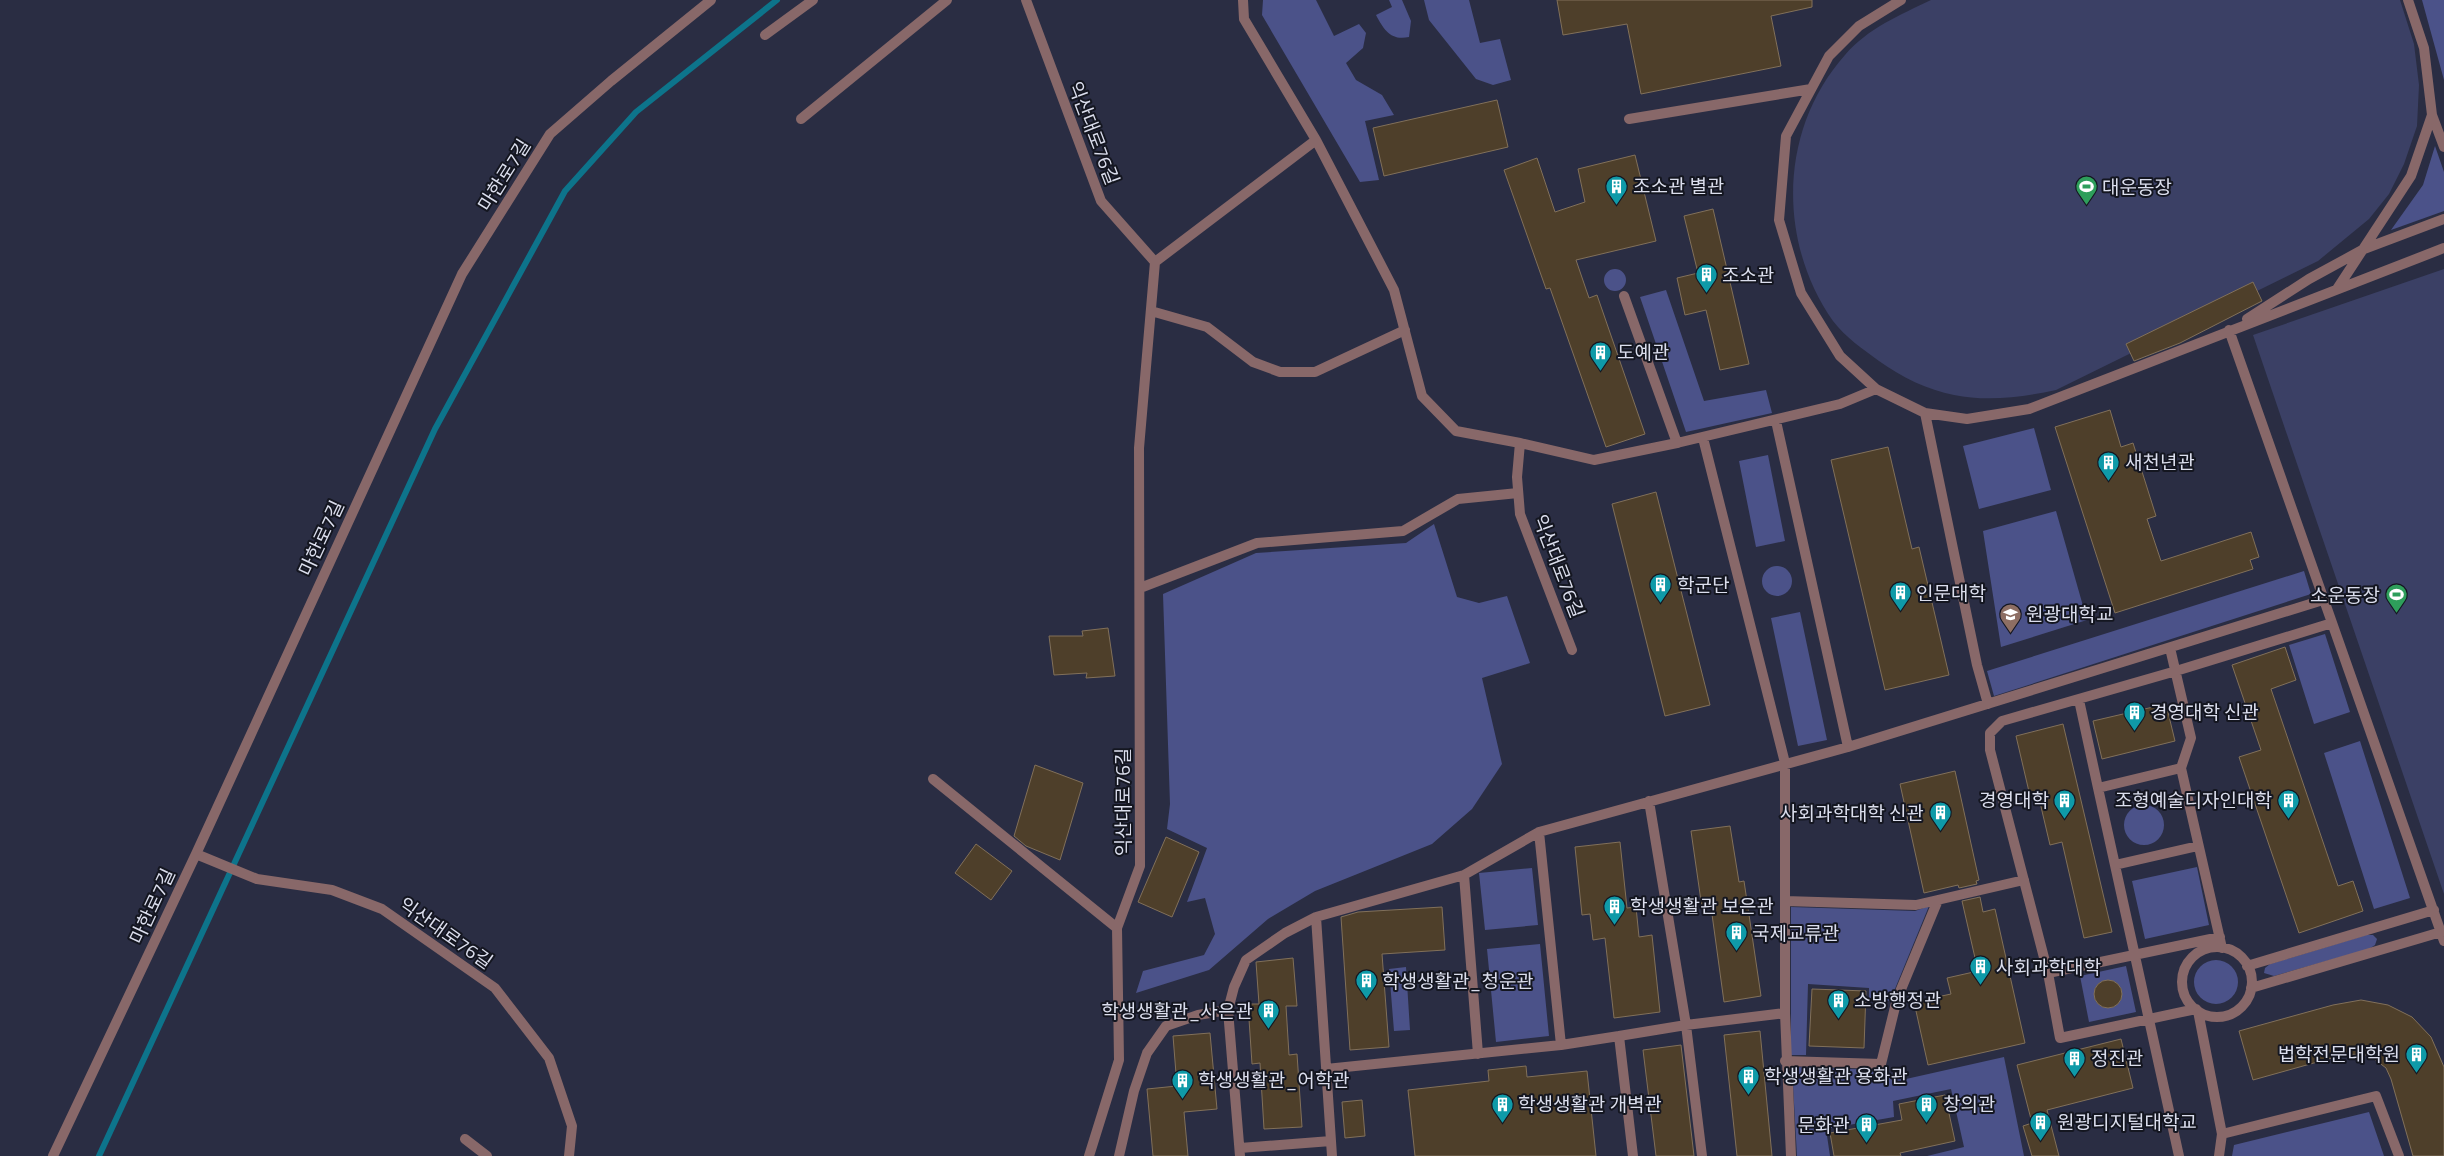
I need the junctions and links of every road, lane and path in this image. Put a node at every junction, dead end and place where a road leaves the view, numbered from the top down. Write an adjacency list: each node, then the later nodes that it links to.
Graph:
1 (711, 0): 47 (street, 마한로7길)
2 (813, 0): 8 (street)
3 (947, 0): 11 (street)
4 (1026, 0): 18 (street, 익산대로76길)
5 (1243, 0): 13 (street)
6 (1901, 0): 9 (street)
7 (2408, 0): 10 (street)
8 (765, 34)
9 (1812, 89): 12 (street); 24 (street)
10 (2432, 115): 14 (street); 17 (street)
11 (801, 119)
12 (1629, 120)
13 (1316, 140): 18 (street); 22 (street)
14 (2444, 147)
15 (2444, 219): 17 (street)
16 (2444, 248): 19 (street)
17 (2364, 249): 19 (street); 23 (street)
18 (1155, 262): 21 (street, 익산대로76길)
19 (2337, 289): 23 (street)
20 (1624, 296): 29 (street)
21 (1151, 310): 22 (street); 31 (street, 익산대로76길)
22 (1405, 330): 28 (street)
23 (2229, 330): 25 (street); 32 (street)
24 (1876, 389): 25 (street); 26 (street)
25 (1925, 413): 38 (street)
26 (1776, 421): 27 (street); 39 (street)
27 (1703, 438): 29 (street); 40 (street)
28 (1520, 443): 29 (street); 30 (street, 익산대로76길)
29 (1677, 443)
30 (1518, 493): 31 (street); 35 (street, 익산대로76길)
31 (1140, 588): 56 (street, 익산대로76길)
32 (2323, 600): 33 (street); 34 (street)
33 (2332, 624): 36 (street); 53 (street)
34 (2170, 648): 36 (street); 38 (street)
35 (1572, 650)
36 (2176, 671): 37 (street); 41 (street)
37 (2079, 700): 43 (street); 50 (street)
38 (1988, 704): 39 (street)
39 (1848, 747): 40 (street)
40 (1786, 763): 44 (street); 52 (street)
41 (2181, 768): 43 (street); 46 (street)
42 (933, 779): 56 (street)
43 (2098, 788): 48 (street)
44 (1649, 801): 45 (street); 67 (street)
45 (1539, 832): 49 (street); 69 (street)
46 (2198, 846): 48 (street); 58 (street)
47 (196, 854): 77 (street, 마한로7길); 79 (street, 익산대로76길)
48 (2115, 865): 59 (street)
49 (1464, 875): 54 (street); 70 (street)
50 (2024, 880): 51 (street); 61 (street)
51 (1938, 900): 52 (street); 71 (street)
52 (1785, 901): 65 (street)
53 (2434, 910): 55 (street); 60 (street)
54 (1316, 917): 63 (street); 72 (street)
55 (2441, 920): 57 (street)
56 (1117, 928): 80 (street, 익산대로76길)
57 (2443, 937): 62 (street)
58 (2221, 943): 59 (street); 60 (street); 64 (street)
59 (2134, 955): 61 (street); 66 (street)
60 (2247, 966): 62 (street)
61 (2048, 973): 66 (street)
62 (2251, 988): 64 (street)
63 (1228, 1010): 76 (street); 81 (street)
64 (2197, 1010): 66 (street); 73 (street)
65 (1785, 1013): 67 (street); 71 (street)
66 (2147, 1020): 86 (street)
67 (1686, 1025): 68 (street); 84 (street)
68 (1619, 1036): 69 (street); 83 (street)
69 (1561, 1045): 70 (street)
70 (1478, 1054): 72 (street)
71 (1786, 1061): 85 (street)
72 (1326, 1069): 75 (street)
73 (2222, 1134): 87 (street); 88 (street)
74 (465, 1139): 78 (street)
75 (1331, 1141): 76 (street); 82 (street)
76 (1240, 1152)
77 (53, 1156)
78 (487, 1156)
79 (569, 1156)
80 (1089, 1156)
81 (1119, 1156)
82 (1332, 1156)
83 (1634, 1156)
84 (1702, 1156)
85 (1792, 1156)
86 (2178, 1156)
87 (2219, 1156)
88 (2399, 1156)

